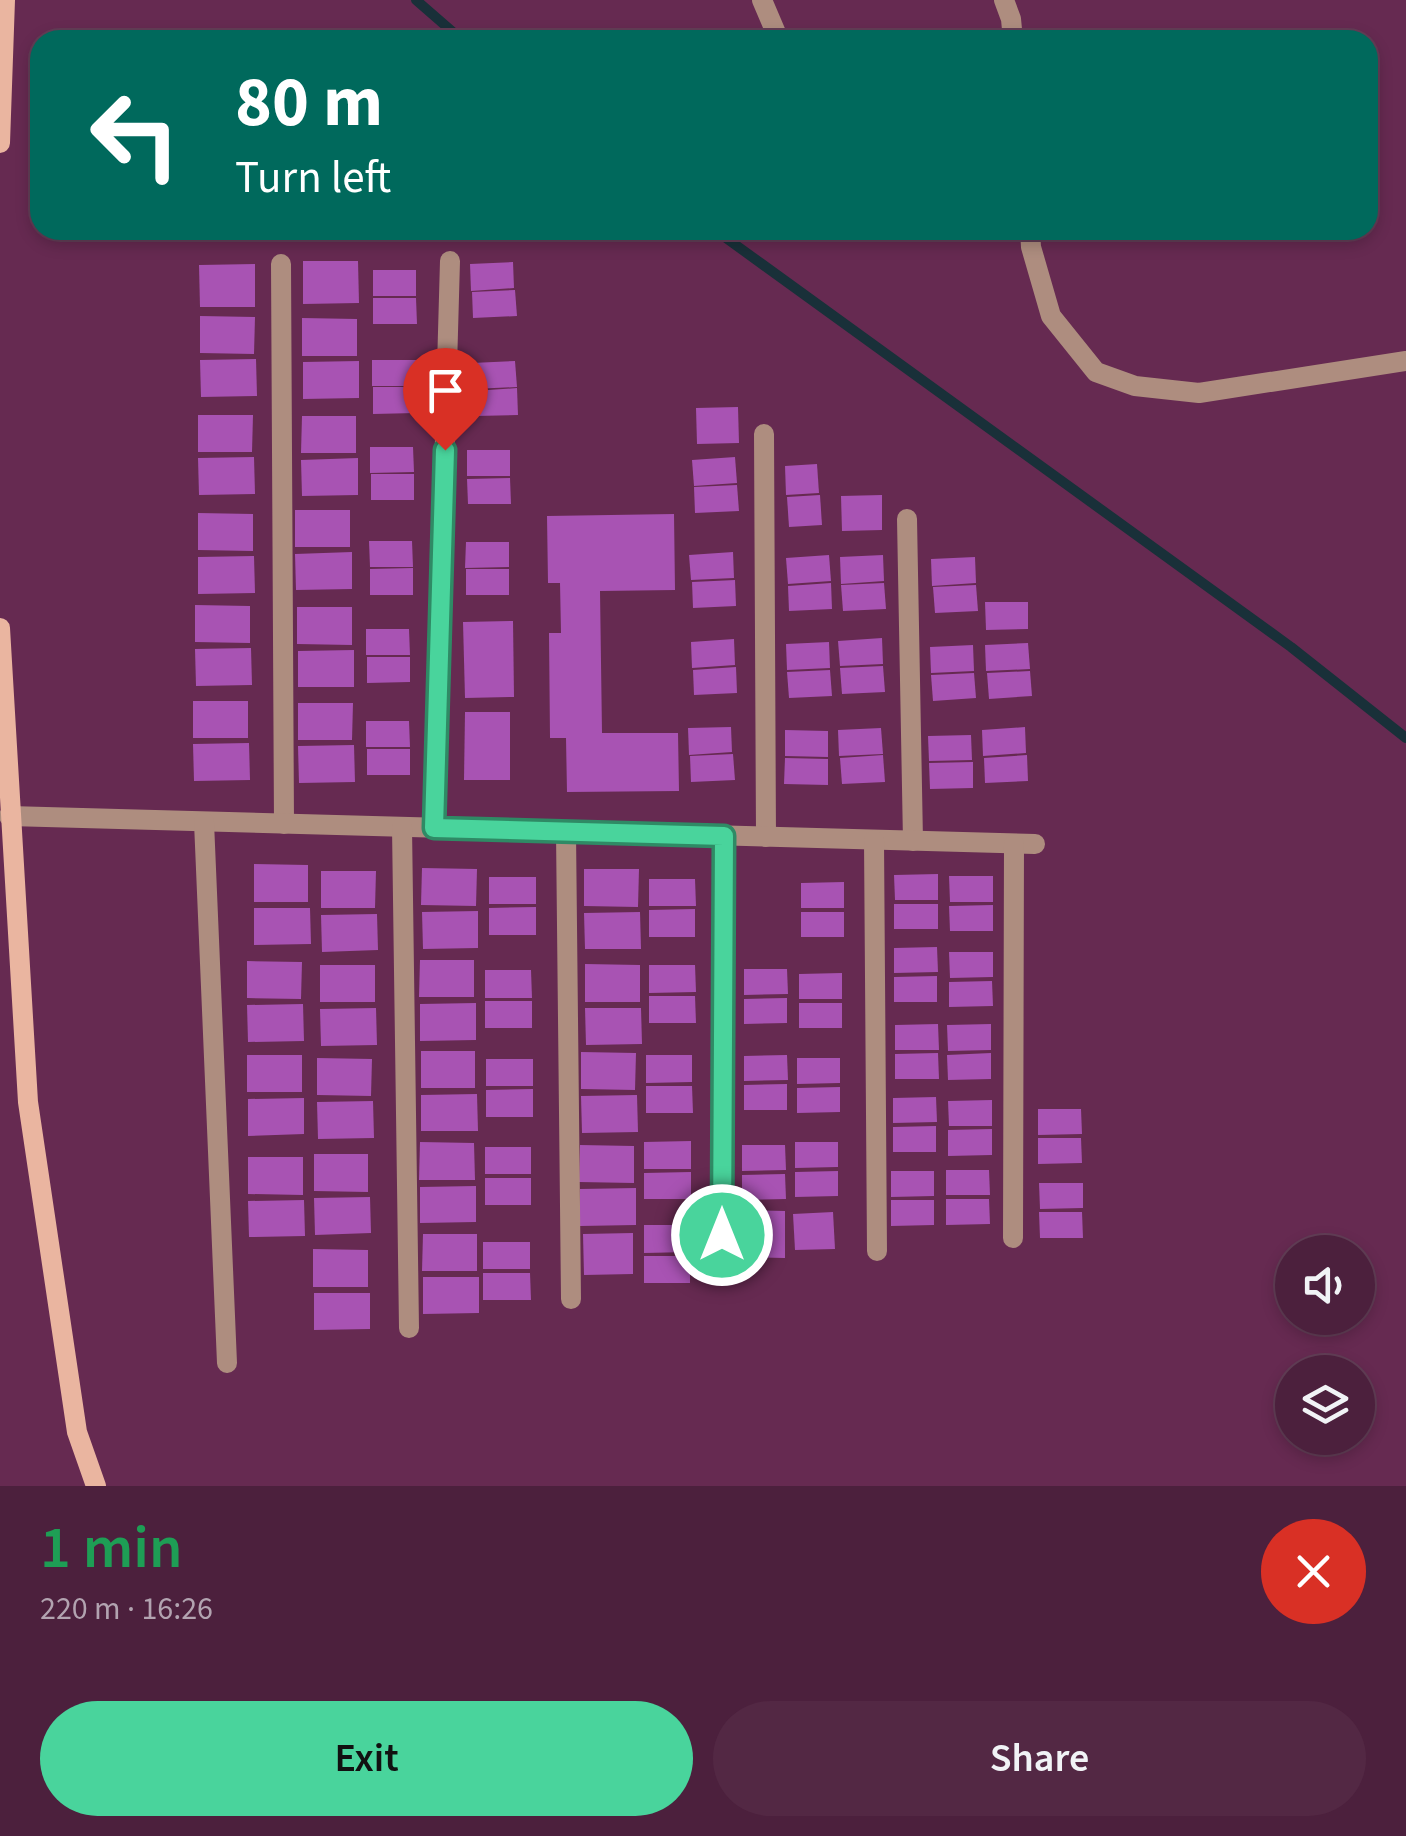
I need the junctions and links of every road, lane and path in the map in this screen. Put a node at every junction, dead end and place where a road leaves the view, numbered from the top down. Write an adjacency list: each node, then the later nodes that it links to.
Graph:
1 (6, 0): 6 (street)
2 (762, 0): 4 (street)
3 (1004, 0): 5 (street)
4 (775, 30)
5 (1011, 30)
6 (0, 143)
7 (1031, 240): 10 (street)
8 (450, 261): 18 (street)
9 (281, 264): 16 (street)
10 (1406, 360)
11 (764, 434): 21 (street)
12 (906, 518): 23 (street)
13 (0, 628): 14 (street)
14 (9, 816): 15 (street); 26 (street)
15 (204, 822): 16 (street); 32 (street)
16 (284, 824): 17 (street)
17 (402, 827): 18 (street); 31 (street)
18 (434, 828): 19 (street)
19 (566, 832): 20 (street); 30 (street)
20 (724, 836): 21 (street); 29 (street)
21 (766, 837): 22 (street)
22 (874, 840): 23 (street); 28 (street)
23 (913, 841): 24 (street)
24 (1014, 844): 25 (street); 27 (street)
25 (1036, 844)
26 (6, 860): 33 (street)
27 (1013, 1238)
28 (877, 1251)
29 (722, 1275)
30 (571, 1299)
31 (410, 1328)
32 (227, 1363)
33 (96, 1486)

